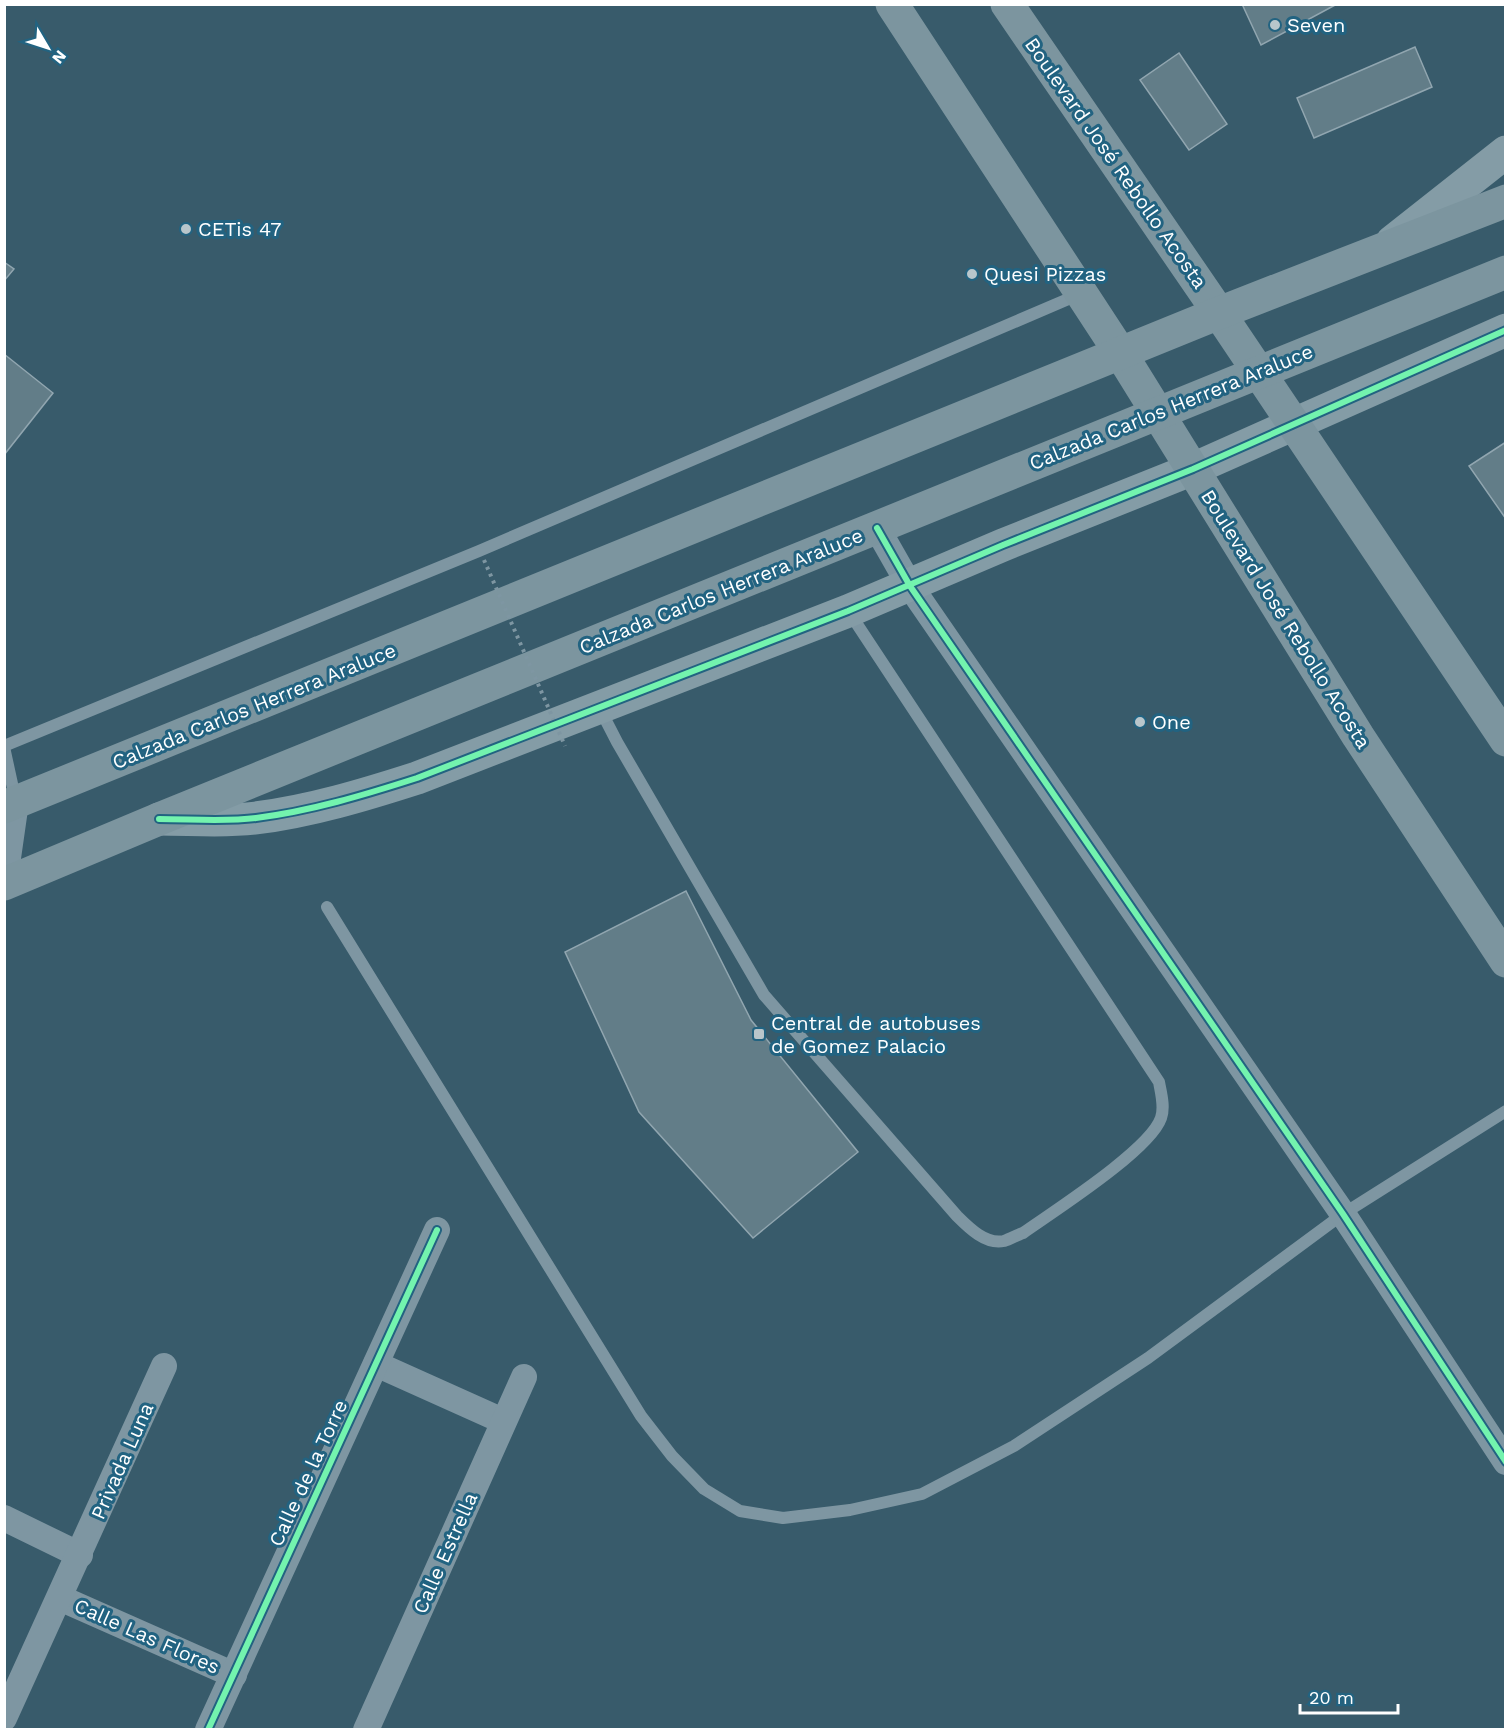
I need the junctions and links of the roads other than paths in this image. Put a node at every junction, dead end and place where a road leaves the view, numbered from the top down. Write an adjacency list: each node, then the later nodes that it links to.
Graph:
1 (892, 4): 7 (main road, Boulevard José Rebollo Acosta)
2 (1007, 4): 8 (main road, Boulevard José Rebollo Acosta)
3 (1506, 152): 5 (street)
4 (1506, 201): 5 (main road, Calzada Carlos Herrera Araluce)
5 (1382, 250): 8 (main road, Calzada Carlos Herrera Araluce)
6 (1506, 272): 11 (main road, Calzada Carlos Herrera Araluce)
7 (1081, 294): 10 (main road, Boulevard José Rebollo Acosta); 20 (lane)
8 (1219, 313): 10 (main road, Calzada Carlos Herrera Araluce); 11 (main road, Boulevard José Rebollo Acosta)
9 (1506, 330): 13 (street)
10 (1120, 354): 12 (main road, Boulevard José Rebollo Acosta); 21 (main road, Calzada Carlos Herrera Araluce)
11 (1258, 371): 12 (main road, Calzada Carlos Herrera Araluce); 13 (main road, Boulevard José Rebollo Acosta)
12 (1158, 412): 14 (main road, Boulevard José Rebollo Acosta); 15 (main road, Calzada Carlos Herrera Araluce)
13 (1293, 424): 14 (street); 19 (main road, Boulevard José Rebollo Acosta)
14 (1193, 469): 16 (street); 25 (main road, Boulevard José Rebollo Acosta)
15 (877, 528): 16 (street); 22 (main road, Calzada Carlos Herrera Araluce)
16 (910, 586): 17 (street); 27 (street)
17 (848, 611): 18 (street); 18 (lane)
18 (600, 708): 22 (street)
19 (1506, 740)
20 (4, 746): 21 (lane)
21 (10, 805): 23 (street)
22 (159, 819): 23 (main road, Calzada Carlos Herrera Araluce)
23 (5, 884)
24 (327, 907): 27 (lane)
25 (1506, 961)
26 (1506, 1111): 27 (lane)
27 (1343, 1214): 33 (street)
28 (438, 1230): 29 (street, Calle de la Torre)
29 (376, 1364): 32 (street); 37 (street, Calle de la Torre)
30 (164, 1366): 35 (street, Privada Luna)
31 (524, 1377): 32 (street, Calle Estrella)
32 (503, 1421): 40 (street, Calle Estrella)
33 (1506, 1462)
34 (4, 1518): 35 (street)
35 (80, 1555): 36 (street, Privada Luna)
36 (60, 1598): 37 (street, Calle Las Flores); 38 (street, Privada Luna)
37 (234, 1675): 39 (street, Calle de la Torre)
38 (4, 1718)
39 (208, 1730)
40 (366, 1730)

